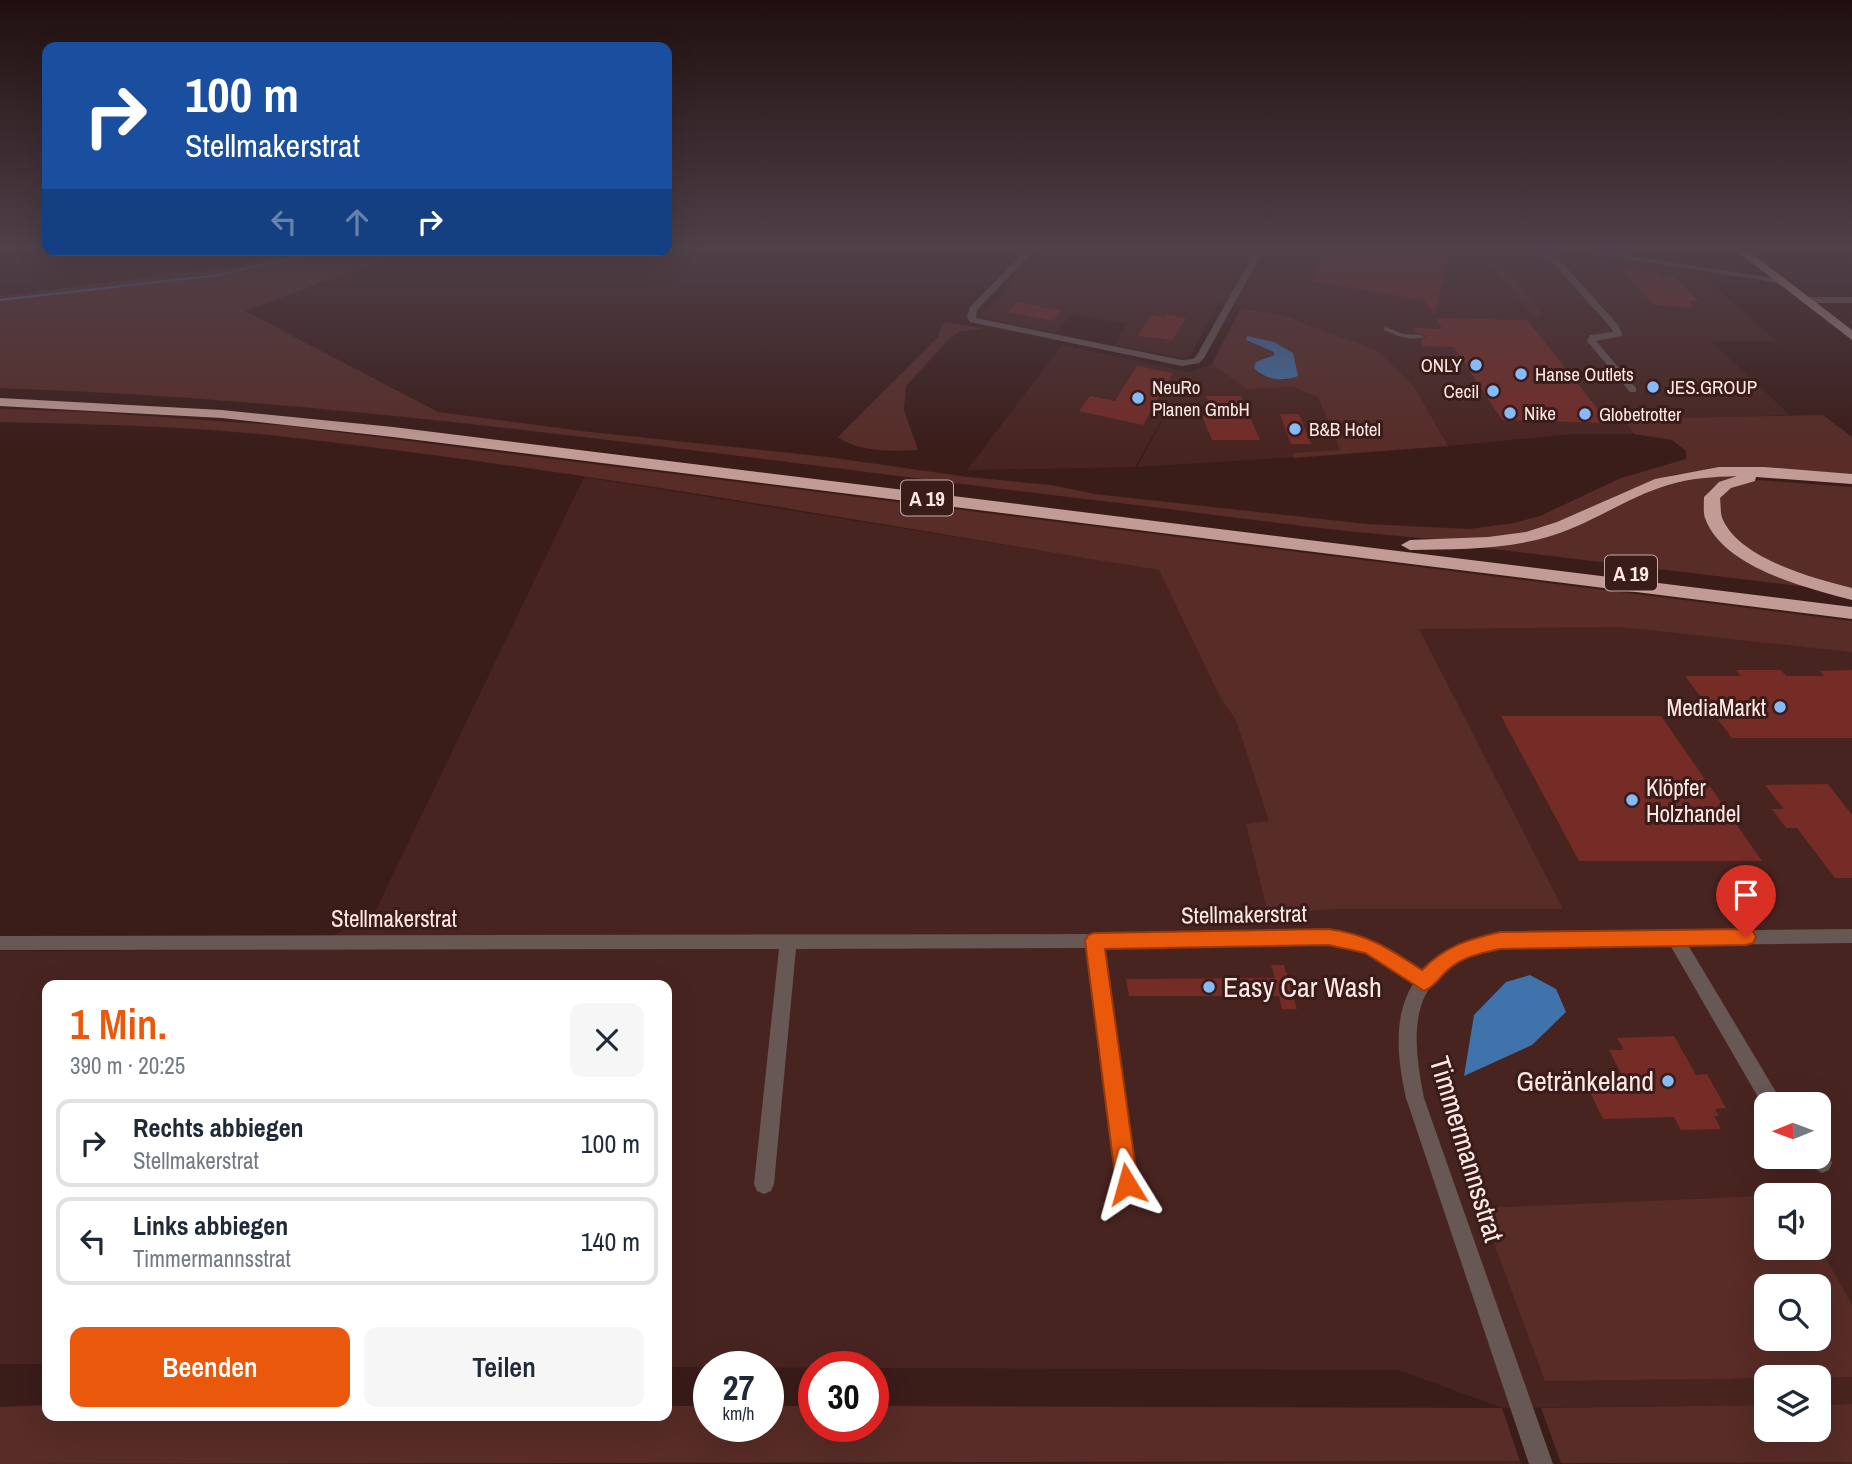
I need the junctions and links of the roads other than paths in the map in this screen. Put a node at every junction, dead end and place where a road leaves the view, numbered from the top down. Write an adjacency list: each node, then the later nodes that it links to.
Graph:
1 (971, 314): 2 (street)
2 (1224, 314)
3 (1604, 314): 10 (street)
4 (1824, 314): 7 (main road)
5 (1386, 329): 6 (street)
6 (1402, 336): 8 (street); 9 (street)
7 (1852, 336)
8 (1421, 337)
9 (1385, 341)
10 (1633, 390)
11 (0, 393): 14 (highway, A 19)
12 (0, 402): 17 (highway, A 19)
13 (1852, 481): 14 (highway); 15 (highway)
14 (1410, 545): 16 (highway, A 19)
15 (1852, 594)
16 (1852, 600)
17 (1852, 613)
18 (1852, 936): 19 (street, Timmermannsstrat)
19 (1674, 937): 23 (street, Timmermannsstrat); 24 (street)
20 (1094, 941): 21 (street, Stellmakerstrat); 23 (street, Stellmakerstrat); 26 (street)
21 (788, 942): 22 (street, Stellmakerstrat); 25 (street)
22 (0, 943)
23 (1424, 982): 27 (street, Timmermannsstrat)
24 (1765, 1092)
25 (764, 1184)
26 (1127, 1184)
27 (1541, 1464)

